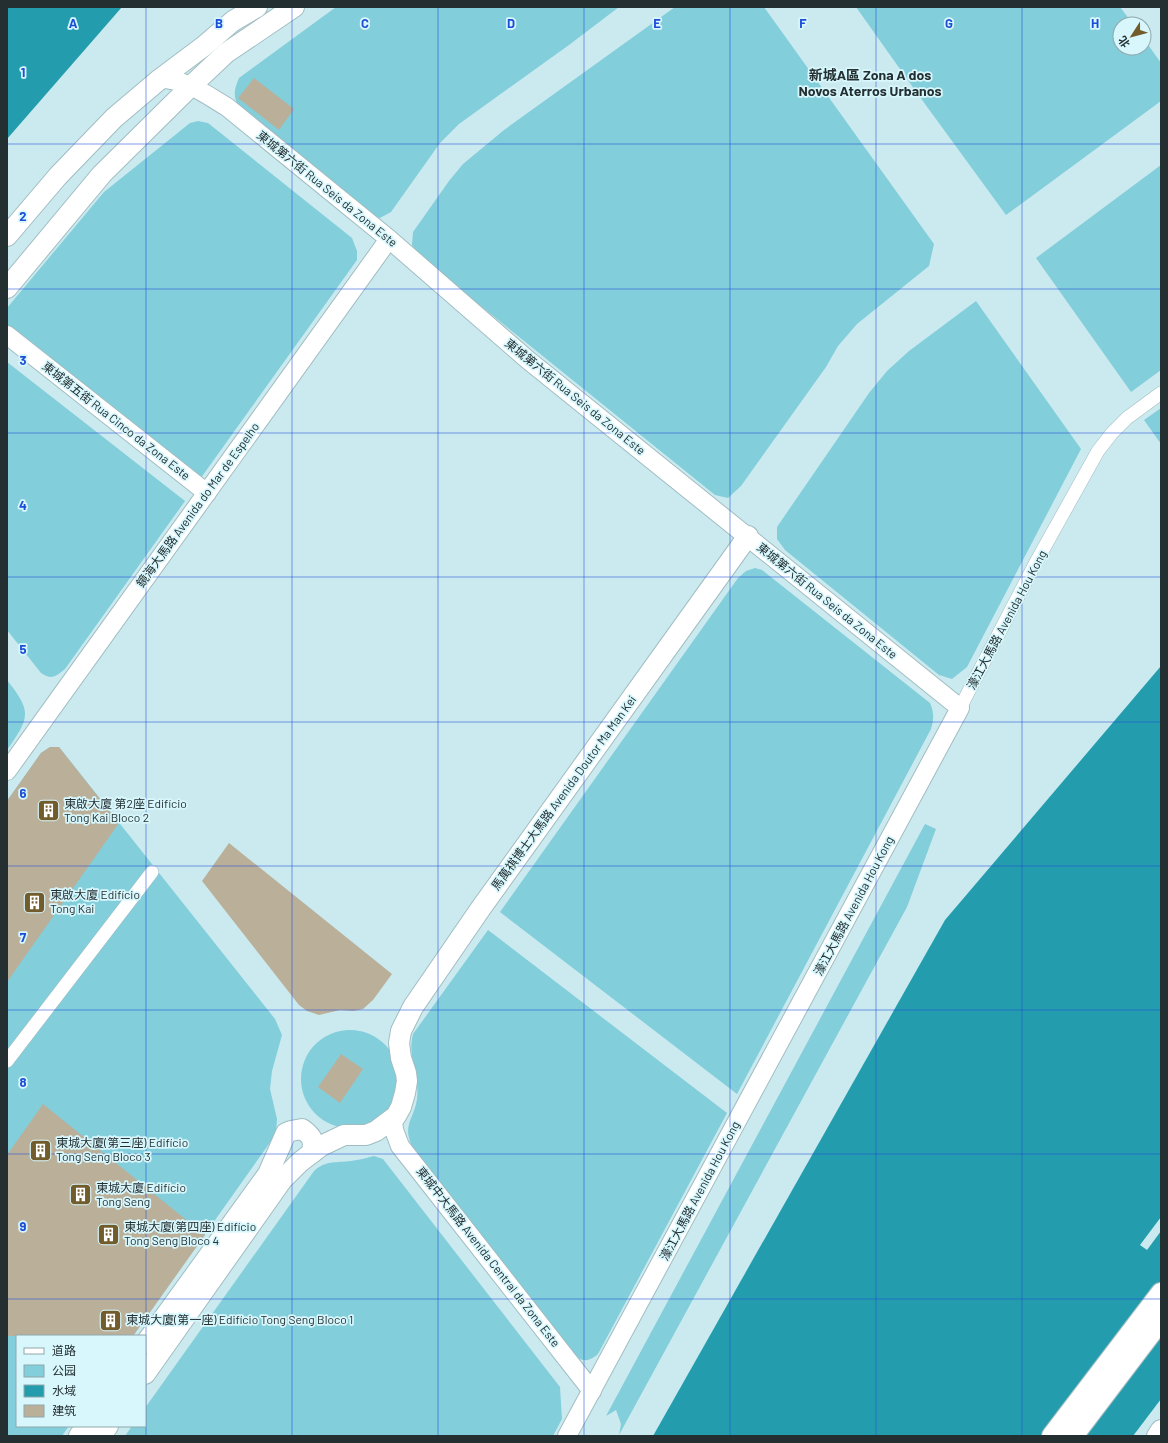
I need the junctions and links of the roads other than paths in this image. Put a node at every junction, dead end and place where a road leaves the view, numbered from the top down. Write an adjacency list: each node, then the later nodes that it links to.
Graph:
1 (257, 7): 3 (main road)
2 (294, 7): 5 (main road)
3 (238, 14): 4 (main road)
4 (160, 79): 5 (main road, 東城第六街 Rua Seis da Zona Este); 6 (main road)
5 (191, 86): 7 (main road, 東城第六街 Rua Seis da Zona Este); 8 (main road)
6 (7, 236)
7 (389, 239): 11 (main road, 鏡海大馬路 Avenida do Mar de Espelho); 12 (main road, 東城第六街 Rua Seis da Zona Este)
8 (7, 288)
9 (7, 335): 11 (main road, 東城第五街 Rua Cinco da Zona Este)
10 (1161, 393): 13 (street, 濠江大馬路 Avenida Hou Kong)
11 (206, 493): 14 (main road, 鏡海大馬路 Avenida do Mar de Espelho)
12 (748, 536): 13 (main road, 東城第六街 Rua Seis da Zona Este); 17 (main road, 馬萬祺博士大馬路 Avenida Doutor Ma Man Kei)
13 (960, 708): 23 (main road, 濠江大馬路 Avenida Hou Kong)
14 (7, 771)
15 (152, 872): 16 (street)
16 (7, 1061)
17 (393, 1120): 18 (main road); 23 (main road, 東城中大馬路 Avenida Central da Zona Este)
18 (312, 1153): 21 (main road); 22 (main road)
19 (1161, 1293): 30 (main road)
20 (1161, 1320): 31 (main road)
21 (146, 1343)
22 (146, 1373)
23 (592, 1390): 29 (main road, 濠江大馬路 Avenida Hou Kong)
24 (85, 1427): 27 (main road)
25 (107, 1427): 28 (main road)
26 (1161, 1430): 32 (main road)
27 (79, 1436)
28 (101, 1436)
29 (567, 1436)
30 (1052, 1436)
31 (1073, 1436)
32 (1157, 1436)

